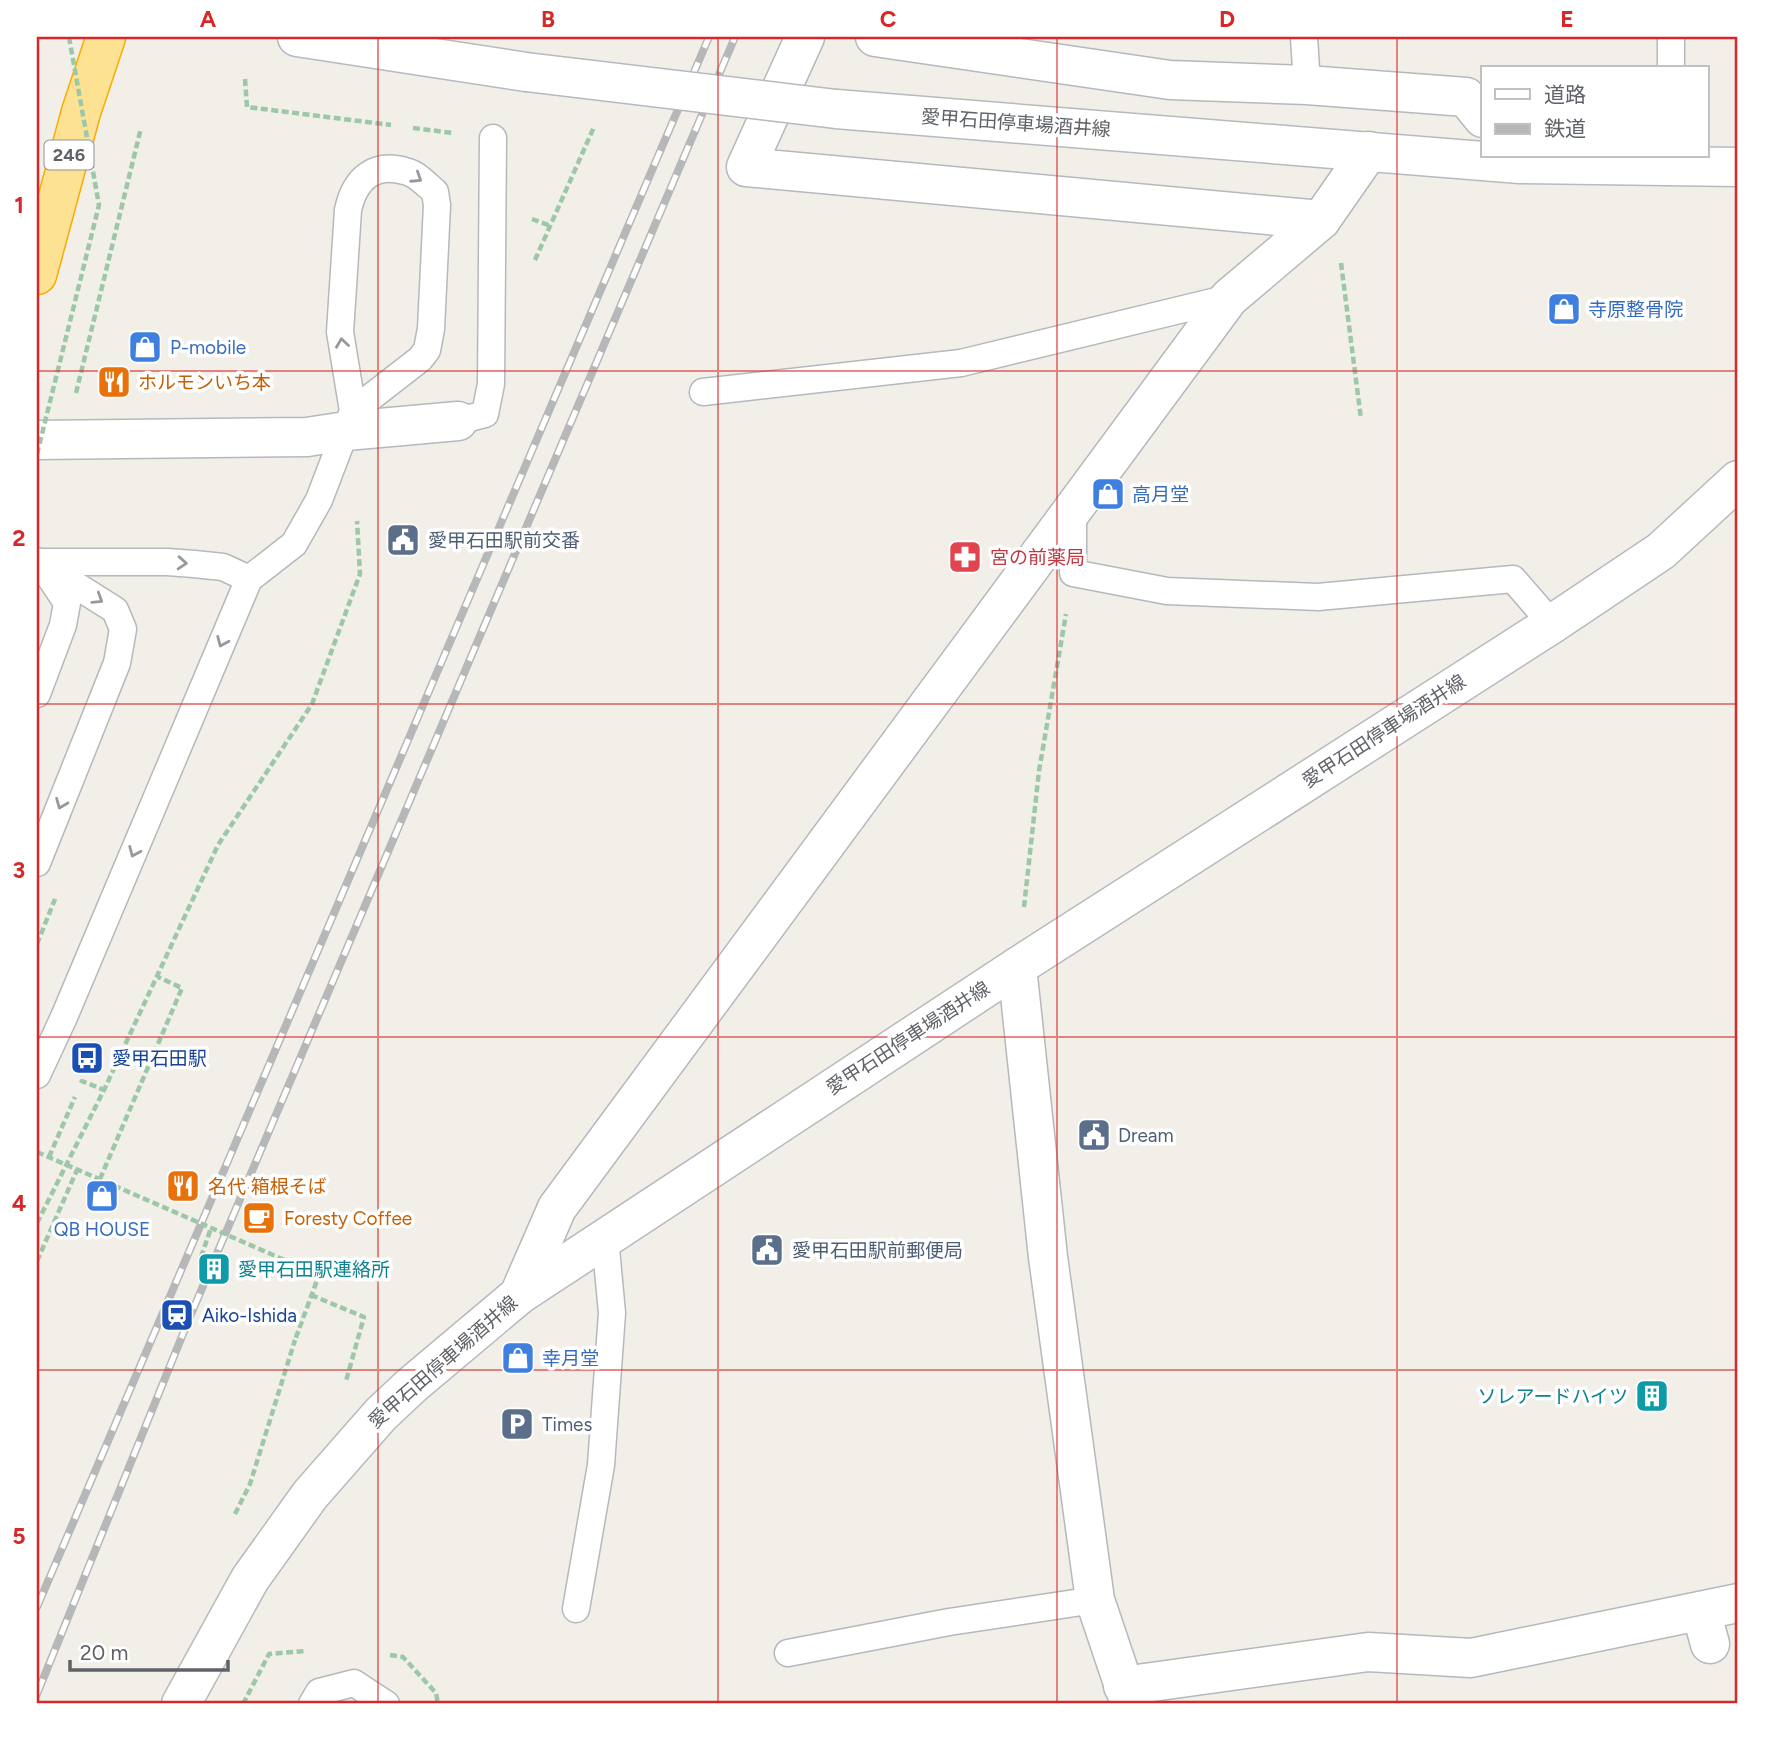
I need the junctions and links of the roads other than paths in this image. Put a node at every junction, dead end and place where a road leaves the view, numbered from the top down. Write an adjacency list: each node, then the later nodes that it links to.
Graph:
1 (106, 37): 18 (highway, 246)
2 (297, 37): 11 (street, 愛甲石田停車場酒井線, bridge)
3 (805, 37): 17 (street)
4 (875, 37): 8 (street)
5 (1304, 37): 8 (lane)
6 (1671, 37): 7 (lane)
7 (1671, 66)
8 (1307, 85): 9 (street)
9 (1481, 116)
10 (493, 138): 22 (lane)
11 (1369, 150): 12 (street, 愛甲石田停車場酒井線); 17 (street)
12 (1481, 158)
13 (1487, 158): 14 (street, 愛甲石田停車場酒井線)
14 (1516, 160): 15 (street, 愛甲石田停車場酒井線)
15 (1672, 161): 16 (street, 愛甲石田停車場酒井線)
16 (1738, 167)
17 (1324, 216): 19 (street)
18 (37, 275)
19 (1229, 298): 20 (lane); 25 (street)
20 (703, 392)
21 (349, 421): 21 (lane, one-way to 21); 22 (street); 23 (street); 27 (lane)
22 (458, 421)
23 (37, 440)
24 (1738, 480): 28 (street, 愛甲石田停車場酒井線)
25 (1073, 511): 28 (lane); 34 (street)
26 (38, 562): 27 (lane, one-way to 27); 29 (lane); 30 (lane, one-way to 30)
27 (249, 579): 32 (lane, one-way to 32)
28 (1552, 624): 31 (street, 愛甲石田停車場酒井線)
29 (37, 694)
30 (37, 863)
31 (1017, 967): 33 (street, 愛甲石田停車場酒井線); 35 (street)
32 (37, 1074)
33 (605, 1238): 34 (street, 愛甲石田停車場酒井線); 37 (lane)
34 (519, 1295): 41 (street, 愛甲石田停車場酒井線)
35 (1095, 1600): 38 (lane); 39 (street)
36 (1738, 1603): 39 (street)
37 (576, 1609)
38 (788, 1653)
39 (1127, 1695)
40 (384, 1703): 42 (lane)
41 (181, 1704)
42 (312, 1704)

